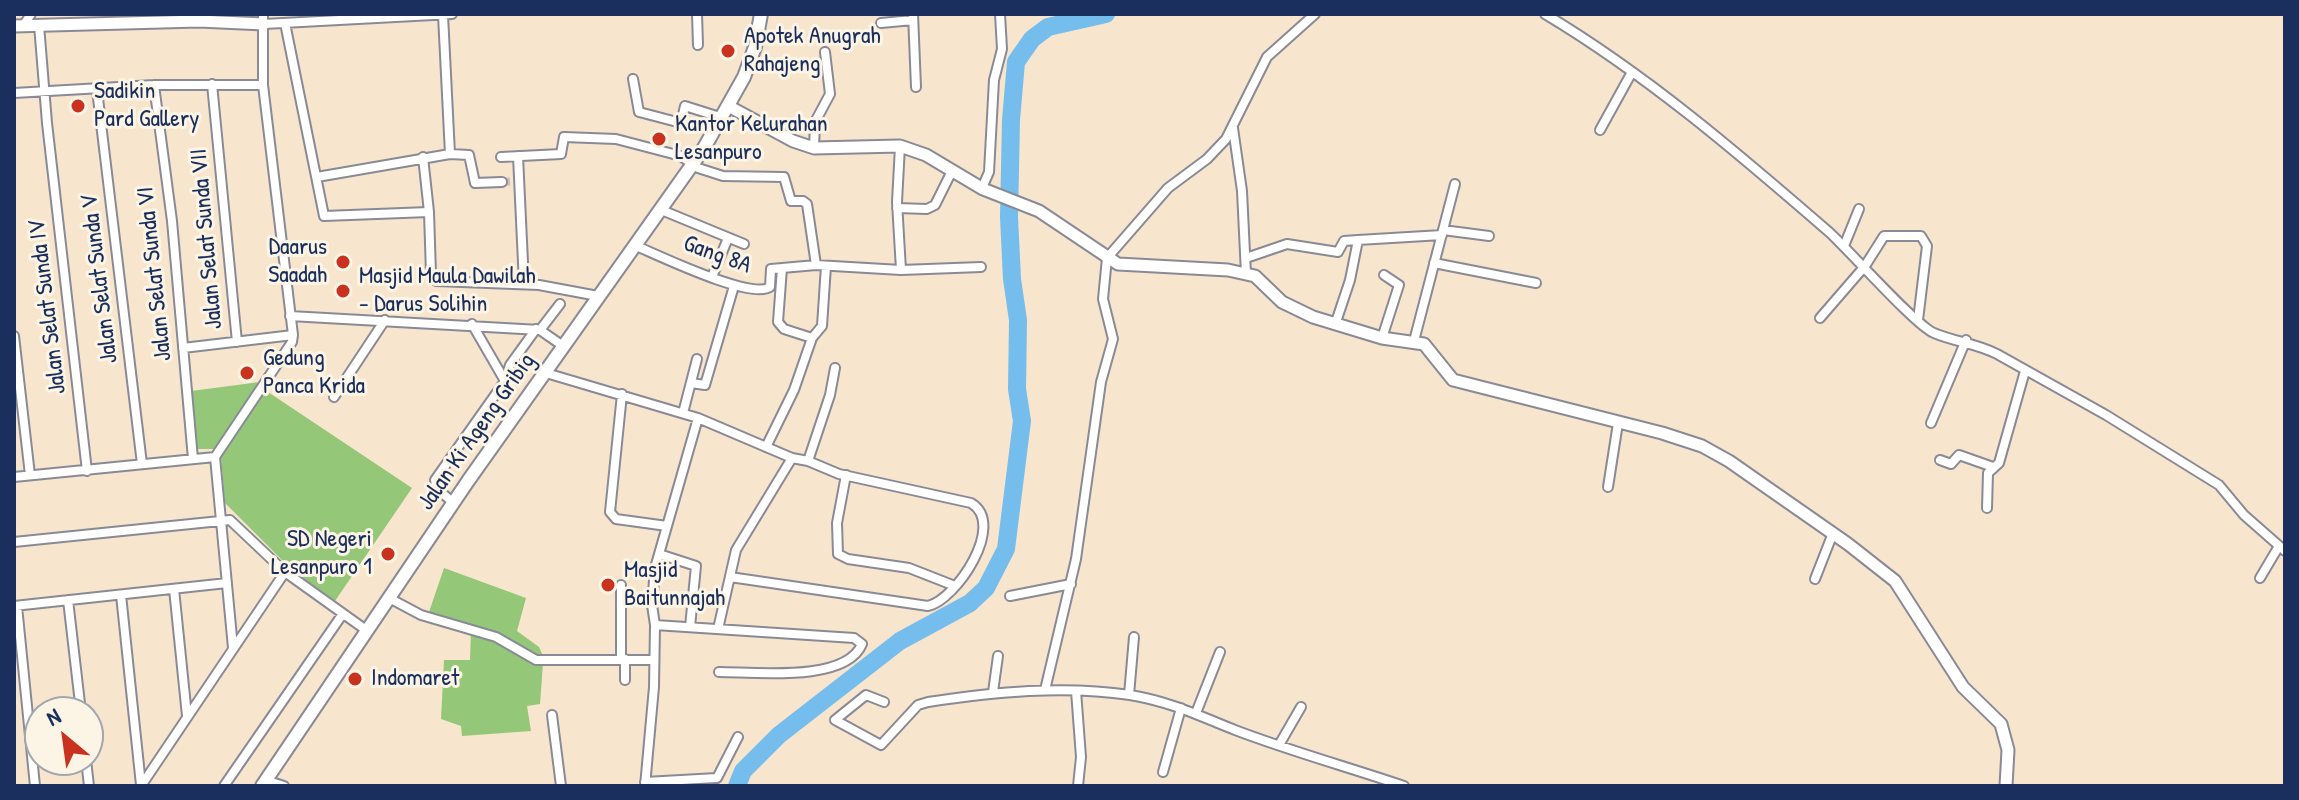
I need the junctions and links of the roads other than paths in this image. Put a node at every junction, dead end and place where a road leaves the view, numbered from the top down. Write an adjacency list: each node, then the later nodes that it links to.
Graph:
1 (31, 14): 16 (street)
2 (452, 14): 8 (street)
3 (697, 14): 17 (street)
4 (761, 14): 28 (main road, Jalan Ki Ageng Gribig)
5 (1000, 14): 42 (street)
6 (1315, 14): 29 (street)
7 (1545, 14): 19 (street)
8 (443, 15): 9 (street); 33 (street)
9 (362, 16): 13 (street)
10 (913, 17): 11 (street); 24 (street)
11 (899, 18): 14 (street)
12 (264, 19): 13 (street); 15 (street); 23 (street)
13 (285, 23): 39 (street)
14 (881, 23)
15 (39, 25): 16 (street); 26 (street, Jalan Selat Sunda IV)
16 (18, 26)
17 (698, 45)
18 (825, 52): 32 (street)
19 (1632, 72): 30 (street); 53 (street)
20 (633, 79): 28 (street)
21 (212, 84): 22 (street); 23 (street); 84 (street, Jalan Selat Sunda VII)
22 (154, 85): 25 (street); 86 (street, Jalan Selat Sunda VI)
23 (263, 85): 71 (street)
24 (916, 87)
25 (97, 90): 26 (street); 105 (street, Jalan Selat Sunda V)
26 (45, 91): 27 (street); 107 (street, Jalan Selat Sunda IV)
27 (14, 93)
28 (726, 112): 32 (street); 37 (main road, Jalan Ki Ageng Gribig)
29 (1233, 127): 54 (street); 55 (street)
30 (1600, 130)
31 (900, 146): 32 (street); 38 (street); 43 (street)
32 (814, 148)
33 (450, 154): 35 (street); 40 (street)
34 (518, 156): 36 (street); 37 (street); 67 (street)
35 (423, 157): 39 (street); 46 (street)
36 (501, 157)
37 (692, 163): 44 (main road, Jalan Ki Ageng Gribig); 57 (street)
38 (952, 171): 42 (street); 43 (street)
39 (317, 177): 46 (street)
40 (502, 182)
41 (1455, 184): 47 (street)
42 (983, 189): 54 (street)
43 (897, 208): 62 (street)
44 (658, 209): 49 (street); 52 (main road, Jalan Ki Ageng Gribig)
45 (1859, 209): 53 (street)
46 (429, 212): 67 (street)
47 (1442, 233): 48 (street); 50 (street); 56 (street)
48 (1489, 236)
49 (728, 238): 51 (street); 65 (street)
50 (1358, 240): 55 (street); 76 (street)
51 (744, 244)
52 (634, 245): 65 (street, Gang 8A); 69 (main road, Jalan Ki Ageng Gribig)
53 (1844, 246): 59 (street)
54 (1102, 255): 63 (street); 125 (street)
55 (1246, 258): 63 (street)
56 (1434, 263): 66 (street); 83 (street)
57 (816, 265): 58 (street); 61 (street)
58 (826, 266): 62 (street); 80 (street)
59 (1865, 266): 72 (street); 74 (street); 74 (street)
60 (981, 267): 62 (street)
61 (782, 268): 68 (street, Gang 8A); 80 (street)
62 (901, 270)
63 (1246, 274): 76 (street)
64 (1384, 275): 81 (street)
65 (712, 277): 68 (street, Gang 8A)
66 (1536, 283)
67 (524, 284): 69 (street)
68 (734, 286): 92 (street)
69 (598, 296): 85 (main road, Jalan Ki Ageng Gribig)
70 (560, 304): 77 (street)
71 (290, 316): 73 (street); 78 (street)
72 (1820, 318)
73 (385, 320): 75 (street); 94 (street)
74 (1918, 320): 82 (street)
75 (472, 324): 77 (street); 91 (street)
76 (1335, 325): 81 (street)
77 (538, 330): 85 (street); 91 (street)
78 (293, 335): 84 (street); 100 (street)
79 (14, 336): 108 (street)
80 (812, 338): 99 (street)
81 (1382, 338): 83 (street)
82 (1966, 340): 89 (street); 98 (street)
83 (1414, 341): 97 (street)
84 (237, 342): 86 (street)
85 (563, 346): 90 (main road, Jalan Ki Ageng Gribig)
86 (183, 348): 102 (street, Jalan Selat Sunda VI)
87 (697, 359): 92 (street)
88 (835, 368): 104 (street)
89 (2025, 371): 106 (street); 118 (street)
90 (546, 373): 93 (street); 112 (main road, Jalan Ki Ageng Gribig)
91 (505, 381): 112 (street)
92 (691, 383): 95 (street)
93 (622, 394): 95 (street); 115 (street)
94 (334, 397)
95 (683, 413): 96 (street)
96 (698, 418): 99 (street); 115 (street)
97 (1618, 423): 111 (street); 116 (street)
98 (1931, 423)
99 (766, 447): 101 (street)
100 (215, 457): 102 (street); 114 (street)
101 (792, 458): 104 (street); 121 (street)
102 (193, 459): 105 (street)
103 (1940, 460): 106 (street)
104 (808, 461): 109 (street)
105 (142, 464): 107 (street)
106 (1993, 467): 113 (street)
107 (87, 471): 108 (street)
108 (30, 475): 110 (street)
109 (846, 475): 127 (street); 127 (street)
110 (14, 477)
111 (1608, 487)
112 (454, 503): 131 (main road, Jalan Ki Ageng Gribig)
113 (1987, 508)
114 (222, 520): 117 (street); 120 (street); 124 (street)
115 (667, 526): 119 (street)
116 (1833, 533): 123 (street); 170 (street)
117 (14, 542)
118 (2282, 548): 122 (street)
119 (659, 554): 135 (street); 136 (street)
120 (285, 572): 134 (street); 140 (street)
121 (730, 577): 127 (street); 137 (street)
122 (2260, 578)
123 (1815, 579)
124 (227, 583): 128 (street); 140 (street)
125 (1071, 584): 130 (street); 147 (street)
126 (621, 585): 143 (street)
127 (955, 586)
128 (174, 589): 129 (street); 157 (street)
129 (121, 595): 132 (street); 164 (street)
130 (1010, 596)
131 (389, 598): 138 (main road, Jalan Ki Ageng Gribig); 143 (street)
132 (68, 600): 133 (street); 151 (street)
133 (16, 606): 163 (street)
134 (342, 615): 138 (street); 165 (street)
135 (655, 625): 136 (street); 144 (street)
136 (690, 627): 137 (street)
137 (718, 629): 145 (street)
138 (366, 630): 161 (main road, Jalan Ki Ageng Gribig)
139 (1134, 637): 150 (street)
140 (233, 648): 157 (street)
141 (1220, 652): 155 (street)
142 (998, 656): 149 (street)
143 (623, 659): 144 (street); 146 (street)
144 (653, 660): 162 (street)
145 (719, 672)
146 (625, 680)
147 (1045, 690): 148 (street); 149 (street)
148 (1076, 691): 150 (street); 168 (street)
149 (993, 692): 152 (street)
150 (1129, 695): 154 (street)
151 (79, 696)
152 (884, 702)
153 (1301, 707): 159 (street)
154 (1181, 708): 155 (street); 160 (street)
155 (1196, 713): 159 (street)
156 (552, 715): 167 (street)
157 (187, 716): 164 (street)
158 (738, 737): 162 (street)
159 (1279, 745): 169 (street)
160 (1163, 772)
161 (264, 783): 166 (street)
162 (645, 784)
163 (35, 786)
164 (141, 786)
165 (224, 786)
166 (284, 786)
167 (561, 786)
168 (1078, 786)
169 (1404, 786)
170 (2006, 786)

